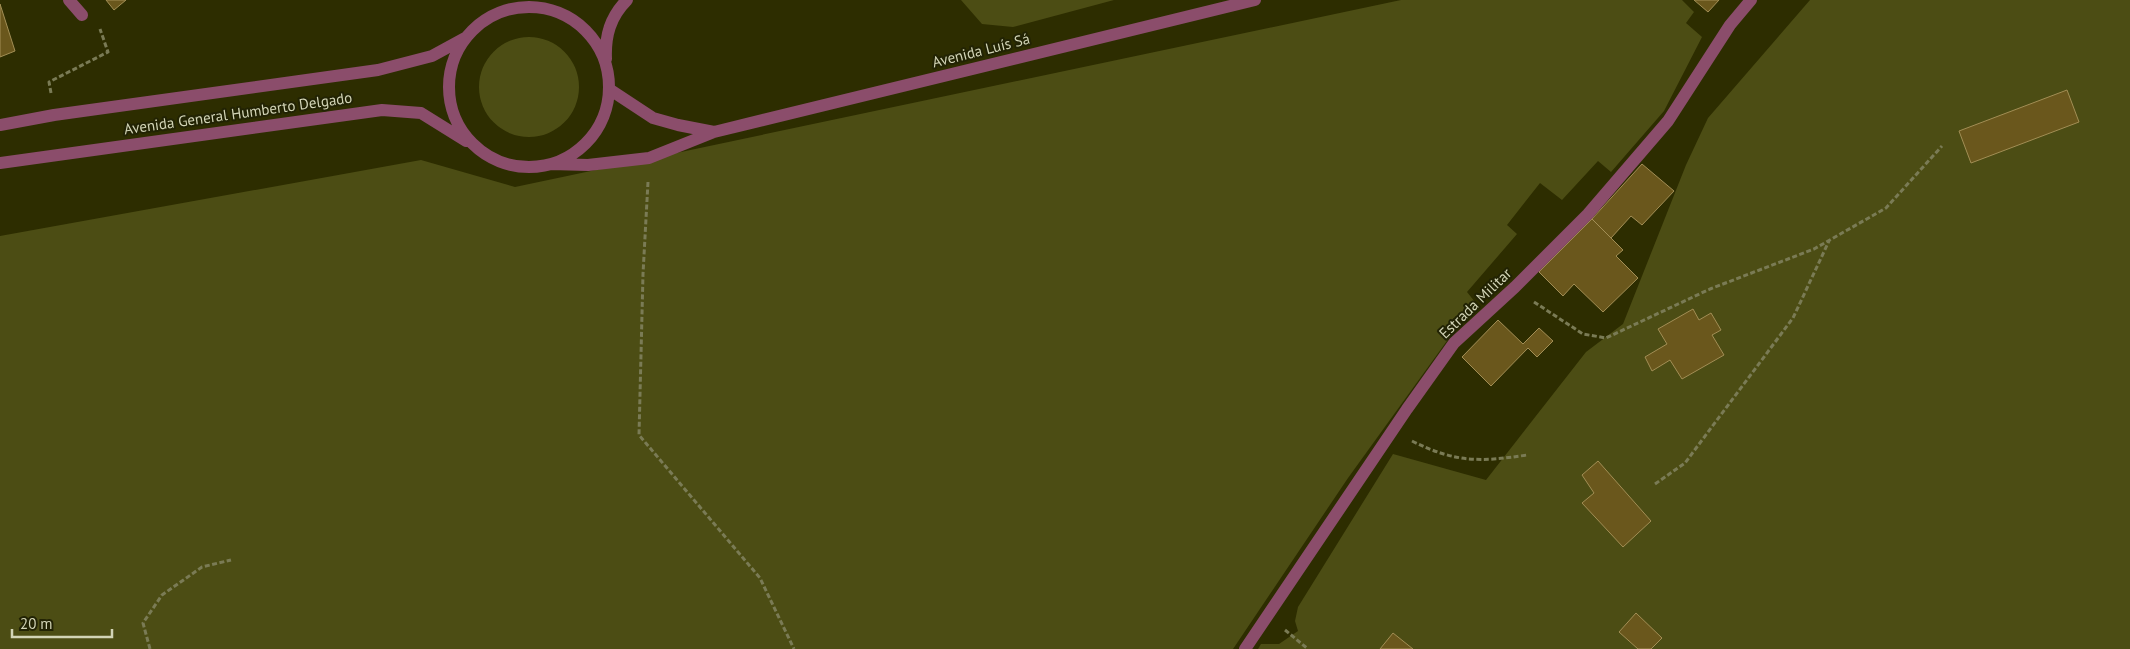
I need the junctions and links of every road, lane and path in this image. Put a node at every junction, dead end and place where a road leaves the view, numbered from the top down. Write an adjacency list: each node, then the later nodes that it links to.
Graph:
1 (70, 0): 7 (street)
2 (557, 0): 6 (street)
3 (627, 0): 9 (street)
4 (1255, 0): 13 (street, Avenida Luís Sá)
5 (1751, 0): 20 (street, Estrada Militar)
6 (546, 8): 8 (street); 9 (street)
7 (82, 16): 11 (path)
8 (466, 38): 11 (street, Avenida General Humberto Delgado); 14 (street)
9 (606, 67): 10 (street)
10 (609, 89): 13 (street, Avenida Luís Sá); 18 (street)
11 (54, 115): 12 (street, Avenida General Humberto Delgado)
12 (0, 125)
13 (714, 132): 16 (street, Avenida Luís Sá)
14 (472, 144): 17 (street, Avenida General Humberto Delgado); 18 (street)
15 (1942, 146): 19 (path)
16 (649, 158): 18 (street, Avenida Luís Sá); 27 (path)
17 (0, 163)
18 (551, 164)
19 (1829, 241): 20 (path); 23 (path)
20 (1515, 287): 21 (street, Estrada Militar)
21 (1393, 430): 22 (path); 25 (street, Estrada Militar)
22 (1527, 455)
23 (1655, 484)
24 (231, 560): 26 (path)
25 (1270, 614): 28 (street, Estrada Militar); 29 (path)
26 (150, 649)
27 (794, 649)
28 (1245, 649)
29 (1308, 649)

